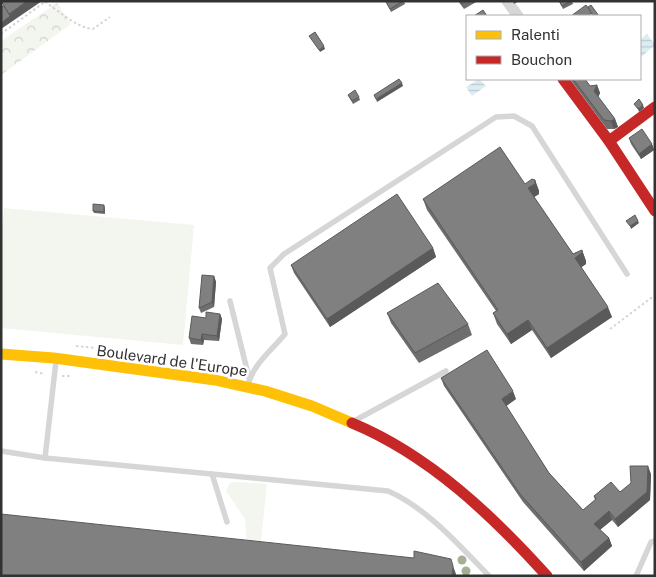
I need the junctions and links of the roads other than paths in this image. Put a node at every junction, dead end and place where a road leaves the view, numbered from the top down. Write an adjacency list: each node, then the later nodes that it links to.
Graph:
1 (507, 1): 2 (street)
2 (517, 15)
3 (565, 80): 5 (main road)
4 (655, 107): 5 (main road)
5 (609, 141): 6 (main road)
6 (655, 211)
7 (626, 274): 12 (lane)
8 (230, 301): 12 (lane)
9 (1, 354): 10 (main road, Boulevard de l'Europe)
10 (56, 359): 12 (main road, Boulevard de l'Europe); 15 (lane)
11 (446, 371): 13 (lane)
12 (249, 382): 13 (main road, Boulevard de l'Europe)
13 (352, 422): 20 (main road, Boulevard de l'Europe)
14 (1, 452): 15 (lane)
15 (45, 458): 16 (lane)
16 (212, 474): 17 (lane); 19 (lane)
17 (227, 522)
18 (655, 542): 21 (lane)
19 (489, 576)
20 (547, 576)
21 (636, 576)

